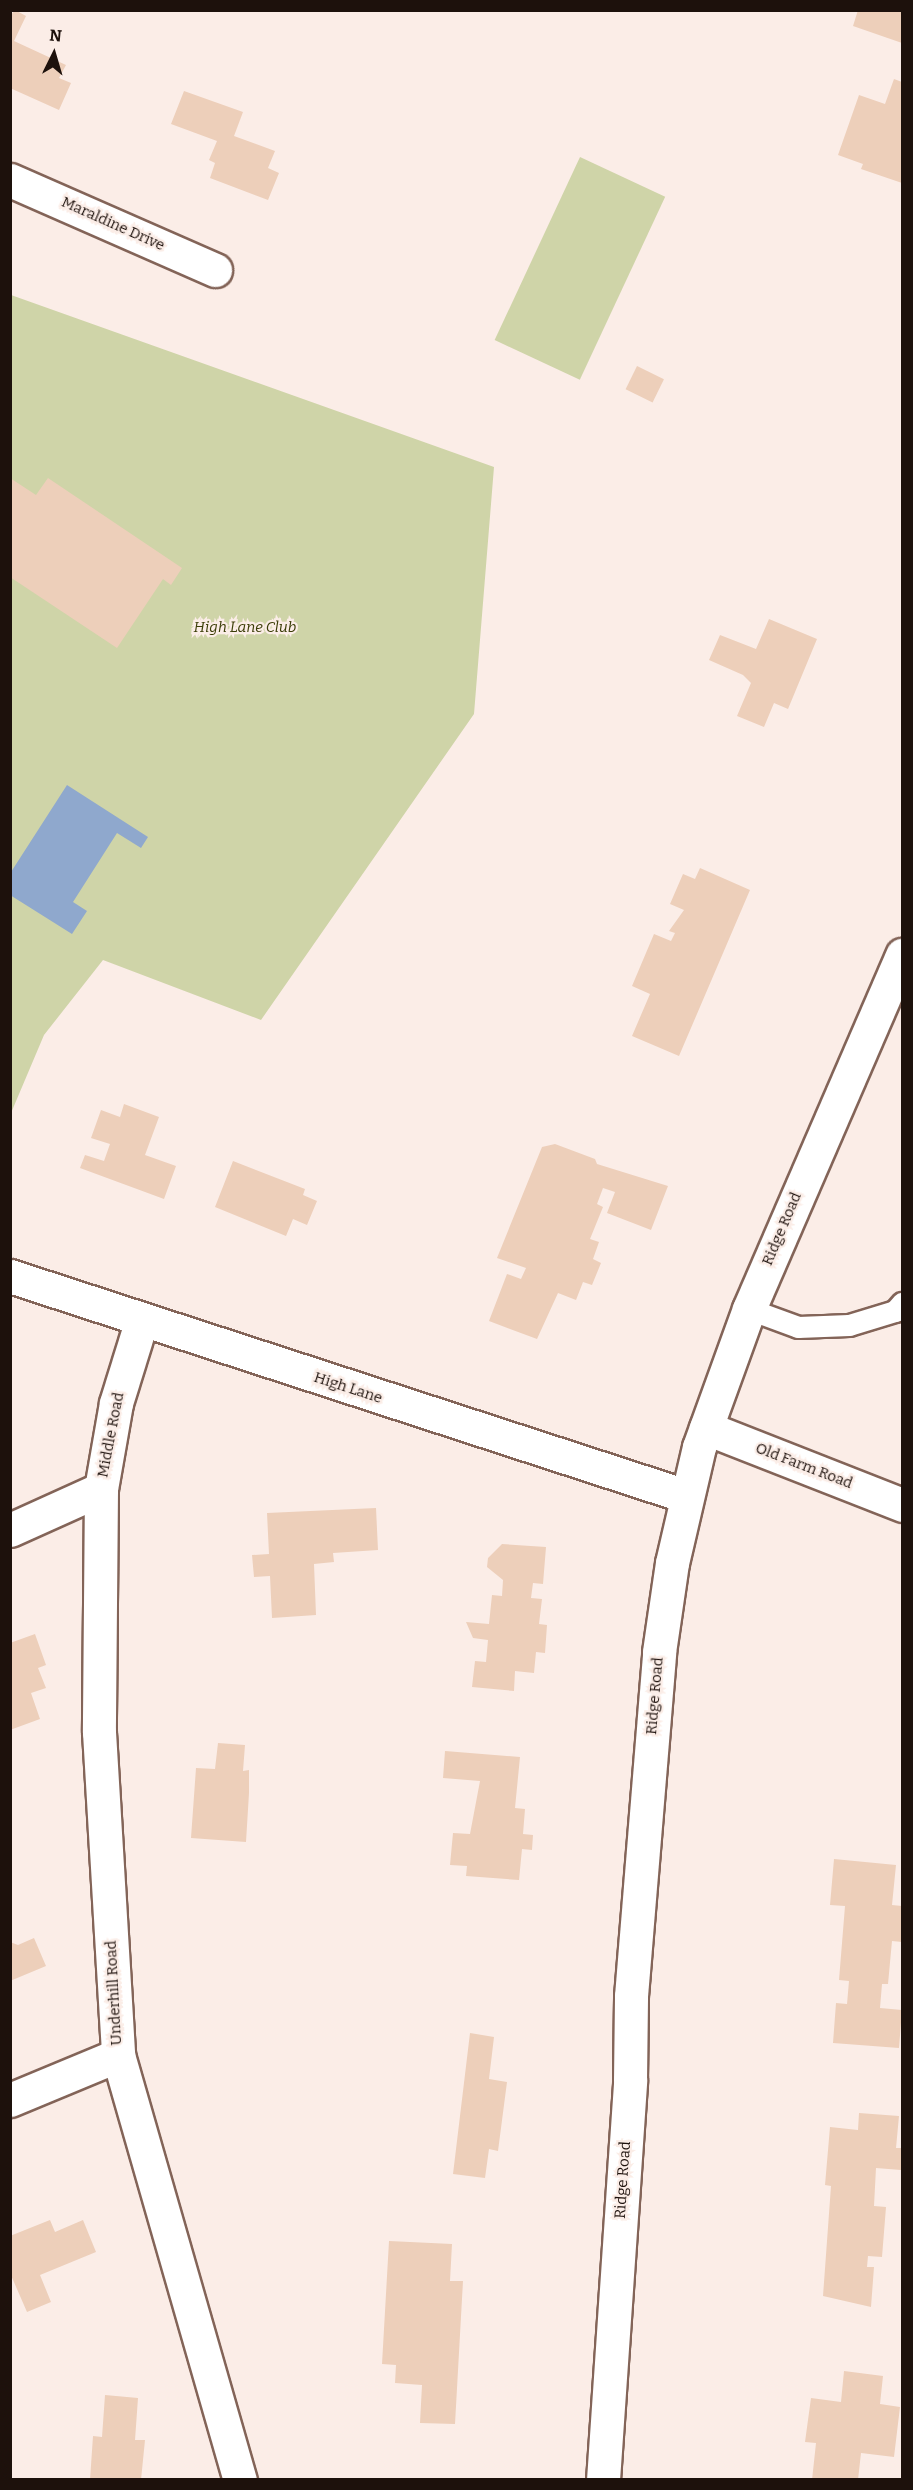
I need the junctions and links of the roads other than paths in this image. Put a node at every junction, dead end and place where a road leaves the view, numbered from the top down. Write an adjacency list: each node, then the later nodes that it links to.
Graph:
1 (12, 180): 2 (street, Maraldine Drive)
2 (215, 270)
3 (903, 955): 6 (street, Ridge Road)
4 (10, 1276): 7 (street, High Lane)
5 (903, 1303): 6 (lane)
6 (749, 1309): 8 (street, Ridge Road)
7 (141, 1322): 9 (street, Middle Road); 10 (street, High Lane)
8 (705, 1428): 10 (street, Ridge Road); 11 (street, Old Farm Road)
9 (101, 1489): 12 (street, Middle Road); 13 (street, Underhill Road)
10 (686, 1496): 16 (street, Ridge Road)
11 (903, 1505)
12 (10, 1530)
13 (118, 2055): 14 (street); 15 (street, Underhill Road)
14 (10, 2100)
15 (240, 2480)
16 (603, 2480)

